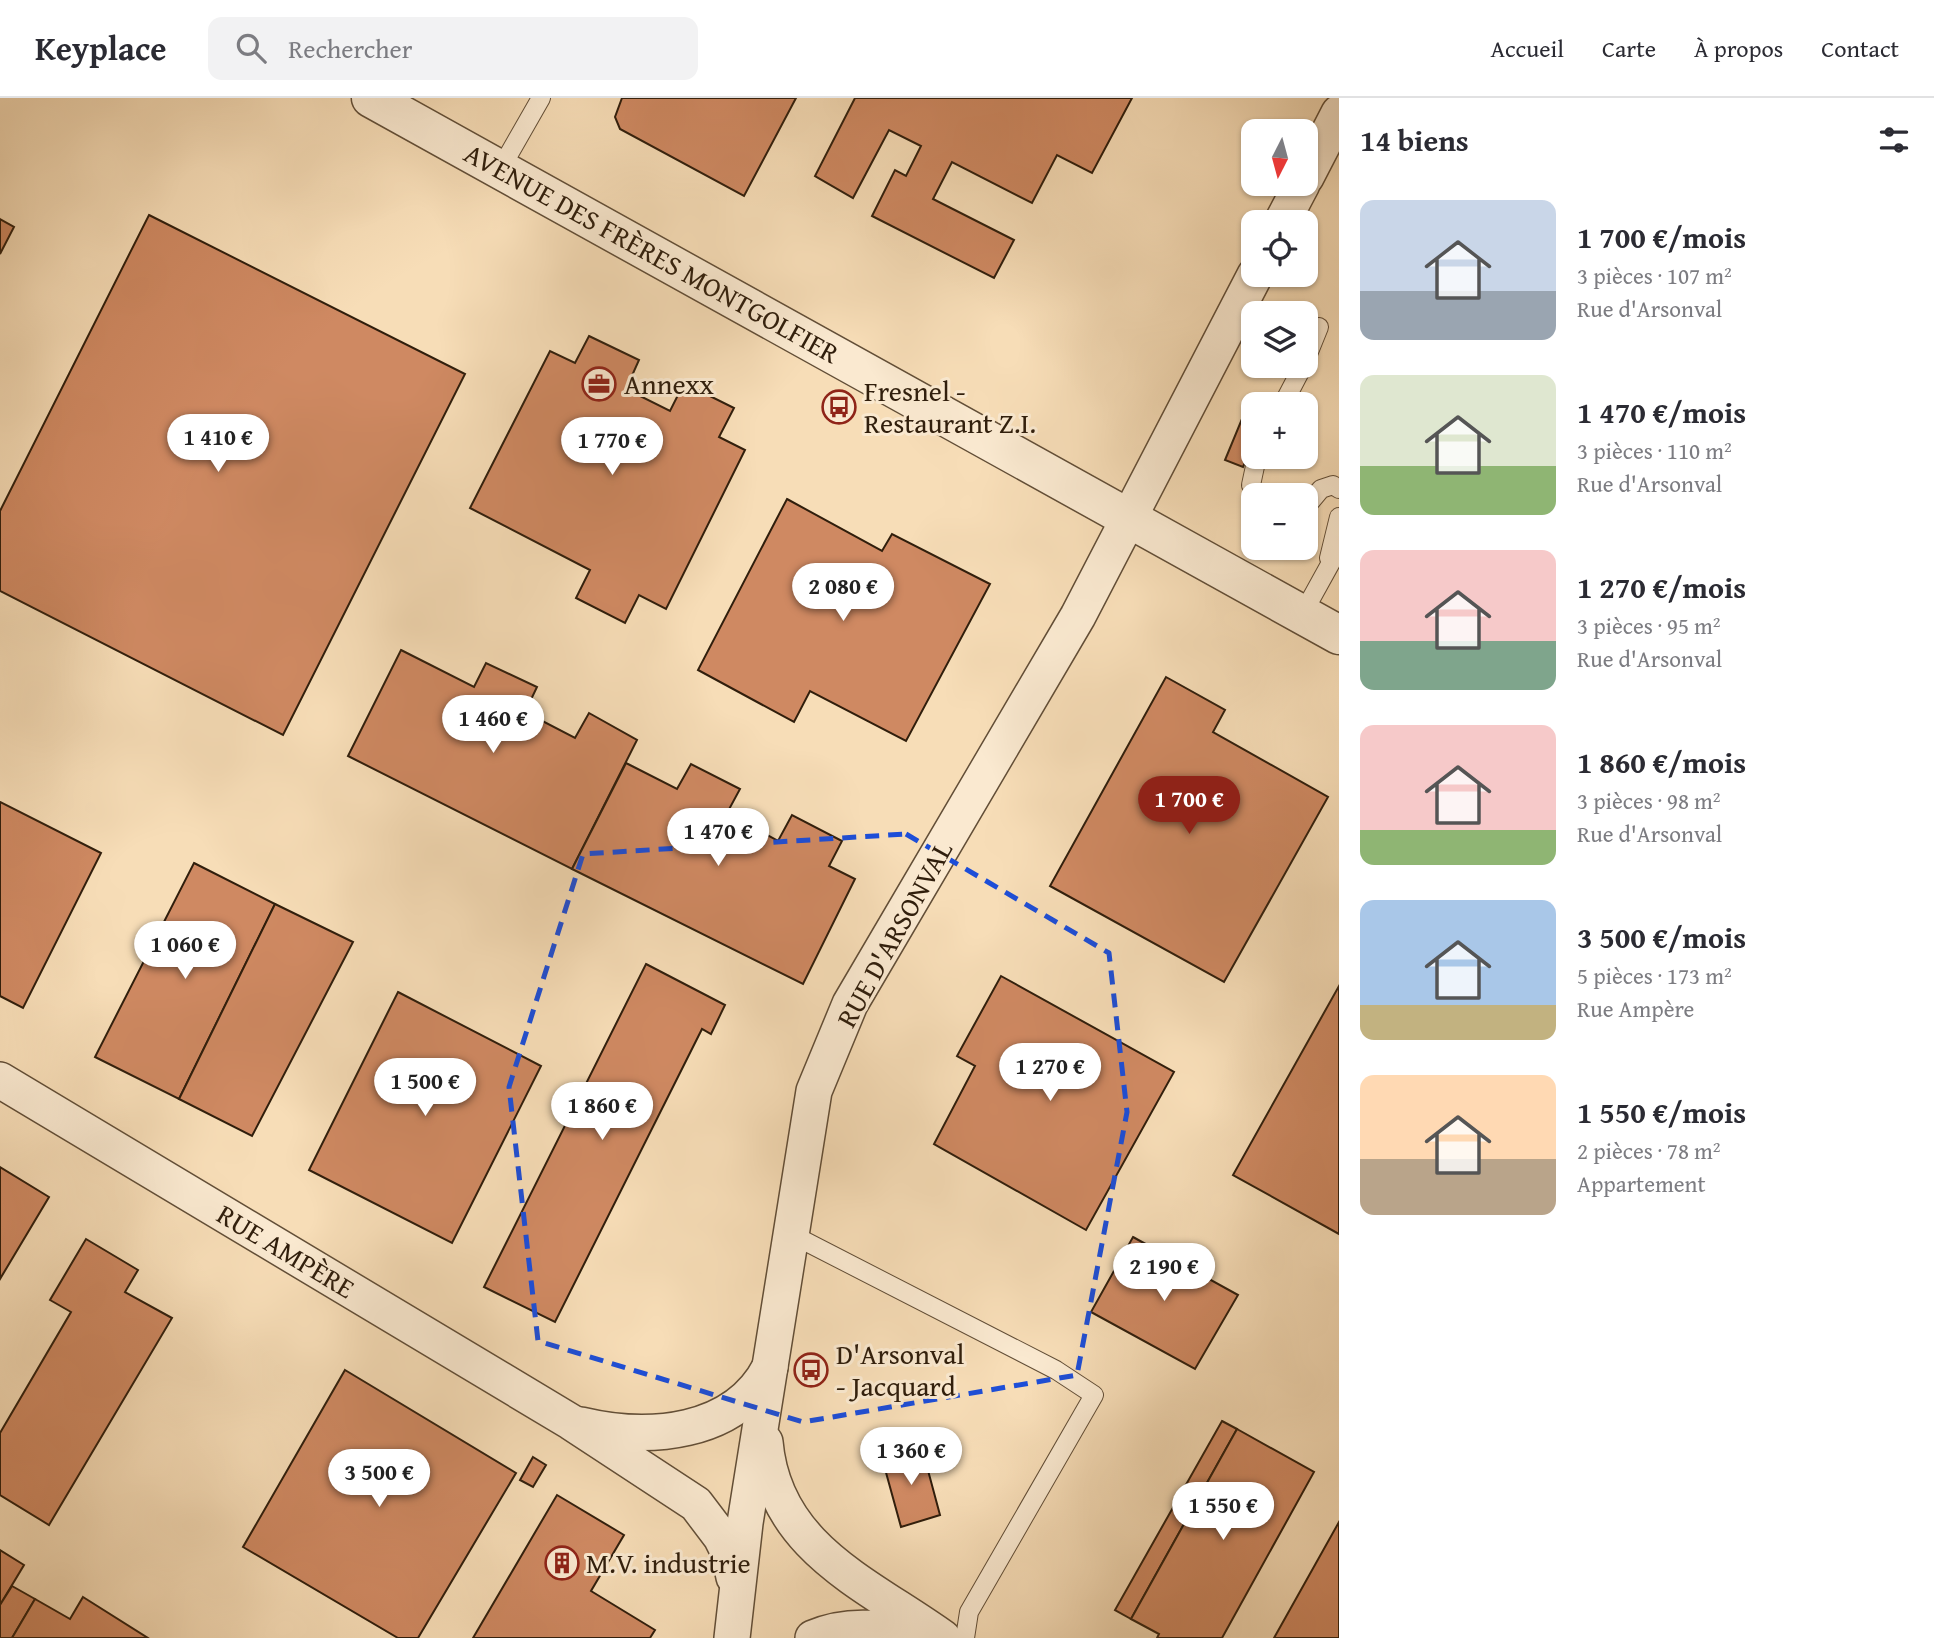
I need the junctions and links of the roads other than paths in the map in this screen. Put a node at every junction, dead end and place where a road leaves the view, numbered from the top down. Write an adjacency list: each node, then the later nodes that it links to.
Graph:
1 (371, 98): 3 (street, AVENUE DES FRÈRES MONTGOLFIER)
2 (541, 98): 6 (lane)
3 (394, 106): 6 (street, AVENUE DES FRÈRES MONTGOLFIER)
4 (1339, 113): 5 (street)
5 (1318, 154)
6 (501, 168): 11 (street, AVENUE DES FRÈRES MONTGOLFIER)
7 (1249, 287): 11 (street, RUE D'ARSONVAL)
8 (1339, 489): 9 (lane)
9 (1318, 493)
10 (1339, 517): 13 (lane)
11 (1131, 519): 14 (street, AVENUE DES FRÈRES MONTGOLFIER); 17 (street, RUE D'ARSONVAL)
12 (1339, 548): 13 (lane)
13 (1326, 571): 14 (lane)
14 (1302, 615): 15 (street, AVENUE DES FRÈRES MONTGOLFIER)
15 (1339, 635)
16 (0, 1080): 20 (street, RUE AMPÈRE)
17 (791, 1234): 18 (street, RUE D'ARSONVAL); 26 (lane)
18 (770, 1367): 19 (street, RUE D'ARSONVAL); 20 (street, RUE AMPÈRE)
19 (763, 1418): 21 (street, RUE D'ARSONVAL); 25 (street)
20 (571, 1422): 21 (street, RUE AMPÈRE)
21 (736, 1599): 22 (street, RUE D'ARSONVAL)
22 (732, 1638)
23 (813, 1638): 24 (street)
24 (925, 1638)
25 (943, 1638)
26 (965, 1638)

